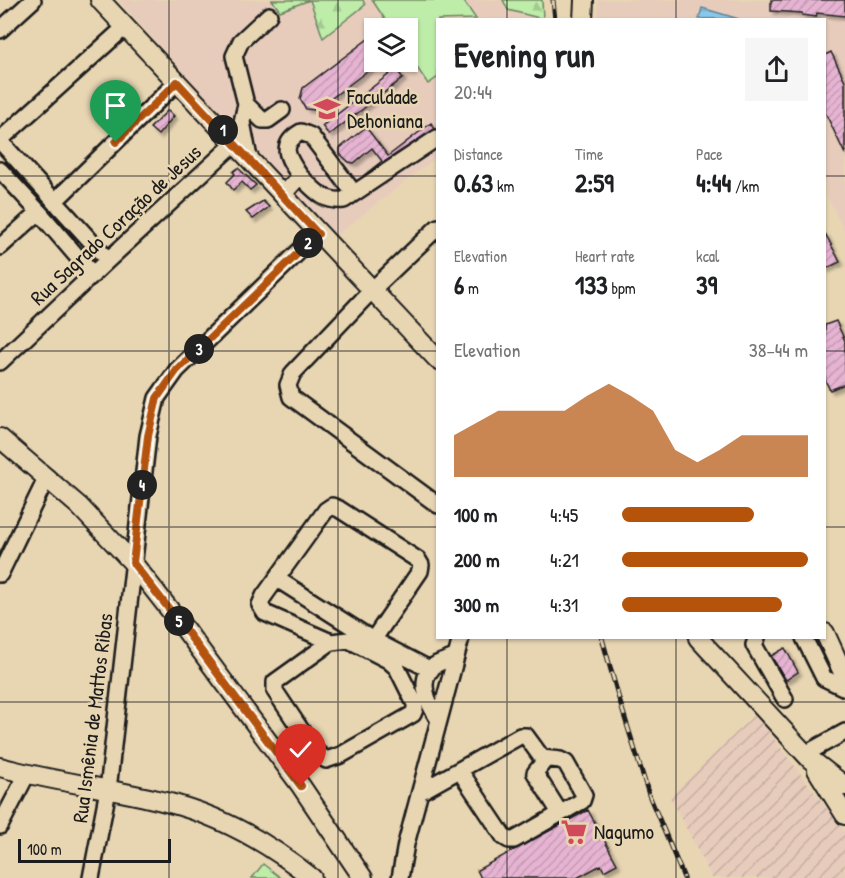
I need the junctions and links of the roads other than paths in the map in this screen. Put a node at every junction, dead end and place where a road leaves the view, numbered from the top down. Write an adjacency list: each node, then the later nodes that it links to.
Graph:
1 (33, 0): 7 (street)
2 (100, 0): 6 (main road)
3 (584, 0): 5 (main road)
4 (269, 15): 9 (street)
5 (583, 18)
6 (125, 27): 8 (main road); 12 (street)
7 (0, 30)
8 (177, 82): 13 (main road); 19 (street)
9 (246, 104): 10 (street); 14 (street)
10 (282, 111)
11 (436, 139): 17 (street)
12 (0, 141): 19 (street)
13 (235, 143): 14 (main road); 24 (street, Rua Sagrado Coração de Jesus)
14 (249, 158): 18 (main road)
15 (0, 170): 20 (street)
16 (300, 176): 17 (street); 17 (street); 18 (street)
17 (354, 193)
18 (282, 195): 22 (main road)
19 (54, 202): 24 (street)
20 (39, 212): 23 (street); 25 (street)
21 (436, 229): 26 (street)
22 (318, 234): 26 (main road); 32 (street, Rua Ismênia de Mattos Ribas)
23 (0, 248)
24 (108, 260): 25 (street, Rua Sagrado Coração de Jesus)
25 (93, 275): 28 (street, Rua Sagrado Coração de Jesus)
26 (372, 290): 27 (main road); 31 (street)
27 (436, 358)
28 (0, 362)
29 (0, 438): 30 (main road)
30 (47, 477): 32 (main road); 33 (street)
31 (436, 504)
32 (133, 563): 57 (street, Rua Ismênia de Mattos Ribas); 65 (main road)
33 (0, 574)
34 (277, 579): 40 (street); 41 (street); 41 (street)
35 (826, 635): 44 (main road)
36 (461, 639): 42 (street)
37 (699, 639): 51 (main road)
38 (757, 639): 48 (street)
39 (804, 639): 46 (street)
40 (331, 642): 41 (street); 45 (street)
41 (370, 645): 43 (street); 45 (street)
42 (455, 657): 43 (street); 49 (street)
43 (431, 670): 47 (street)
44 (845, 677)
45 (405, 683): 47 (street)
46 (845, 688)
47 (425, 692): 49 (street)
48 (785, 699)
49 (439, 720): 58 (street)
50 (845, 732): 51 (street)
51 (808, 756): 56 (main road); 60 (main road)
52 (545, 760): 54 (street); 59 (street); 59 (street)
53 (0, 767): 55 (main road)
54 (460, 771): 58 (street); 59 (street)
55 (27, 774): 57 (main road); 61 (street)
56 (845, 786)
57 (108, 790): 63 (street, Rua Ismênia de Mattos Ribas); 64 (main road)
58 (420, 792): 62 (street)
59 (560, 813)
60 (845, 815)
61 (0, 826)
62 (406, 844): 66 (street); 67 (street)
63 (91, 878)
64 (312, 878)
65 (363, 878)
66 (392, 878)
67 (400, 878)

